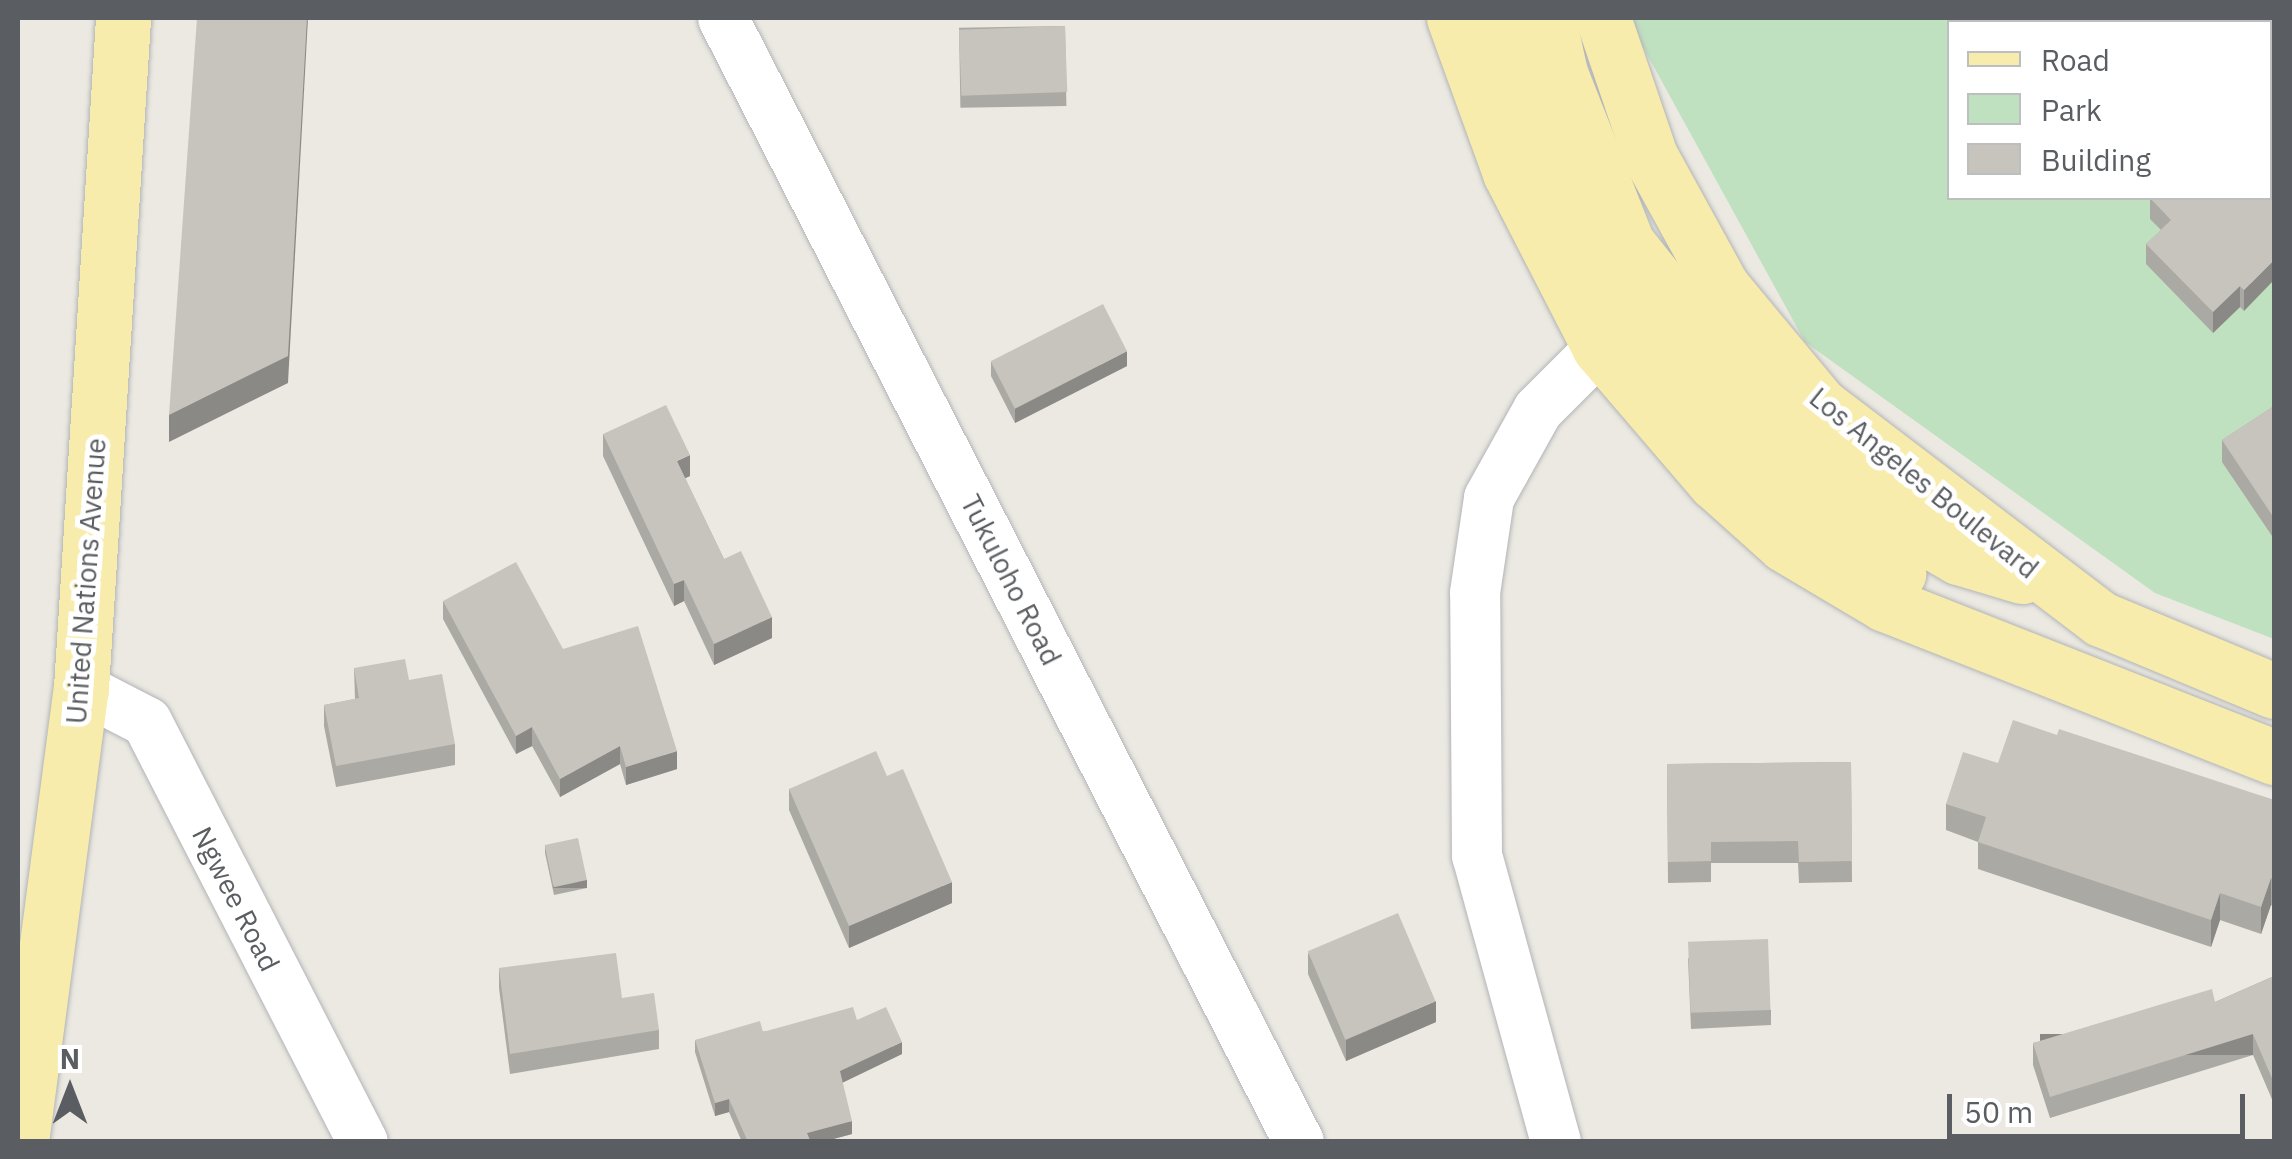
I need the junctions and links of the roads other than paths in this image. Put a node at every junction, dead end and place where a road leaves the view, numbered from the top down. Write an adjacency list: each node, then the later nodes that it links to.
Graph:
1 (123, 18): 10 (main road, United Nations Avenue)
2 (723, 18): 15 (street, Tukuloho Road)
3 (1454, 18): 7 (main road)
4 (1508, 18): 9 (main road)
5 (1548, 18): 8 (main road, Los Angeles Boulevard)
6 (1604, 18): 8 (main road, Los Angeles Boulevard)
7 (1600, 348): 9 (main road); 16 (street)
8 (2047, 583): 11 (main road, Los Angeles Boulevard)
9 (1992, 644): 12 (main road)
10 (81, 688): 13 (main road, United Nations Avenue); 14 (street, Ngwee Road)
11 (2274, 691)
12 (2274, 757)
13 (21, 1142)
14 (363, 1142)
15 (1298, 1142)
16 (1556, 1142)

